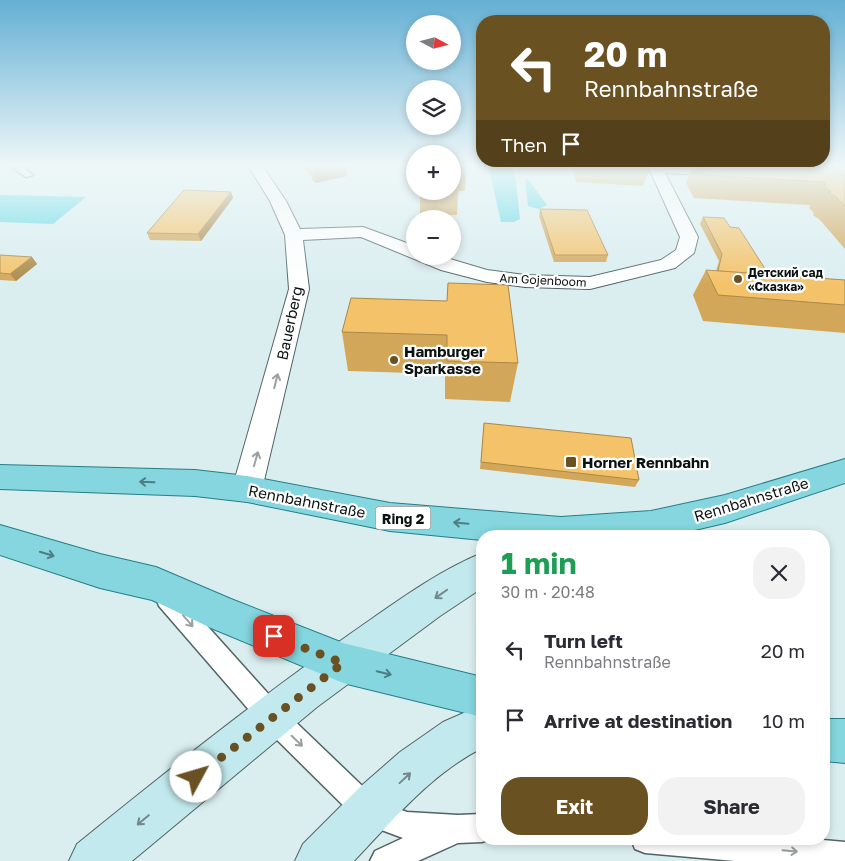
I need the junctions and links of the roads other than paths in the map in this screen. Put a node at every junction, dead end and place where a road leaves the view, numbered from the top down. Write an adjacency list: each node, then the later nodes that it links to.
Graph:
1 (280, 204): 3 (street, Bauerberg)
2 (673, 204): 5 (street, Am Gojenboom)
3 (294, 234): 4 (street); 8 (street, Bauerberg, one-way to 3)
4 (406, 249)
5 (445, 265)
6 (845, 471): 10 (main road, Rennbahnstraße / Ring 2)
7 (0, 477): 8 (main road, Rennbahnstraße / Ring 2, one-way to 7)
8 (247, 489): 9 (main road, Rennbahnstraße / Ring 2, one-way to 8)
9 (518, 530)
10 (604, 530)
11 (0, 540): 13 (main road, one-way to 13)
12 (476, 573): 14 (street, one-way to 14)
13 (156, 584): 14 (main road); 16 (lane, one-way to 16)
14 (343, 663): 15 (main road, one-way to 15); 16 (street)
15 (476, 696)
16 (272, 716): 20 (lane, one-way to 20); 24 (street, one-way to 24)
17 (476, 728): 20 (street, one-way to 17)
18 (830, 740): 19 (main road)
19 (845, 741)
20 (370, 812): 21 (lane); 25 (street)
21 (470, 828): 26 (lane)
22 (716, 845): 23 (lane, one-way to 23)
23 (845, 856)
24 (94, 861)
25 (320, 861)
26 (384, 861)

